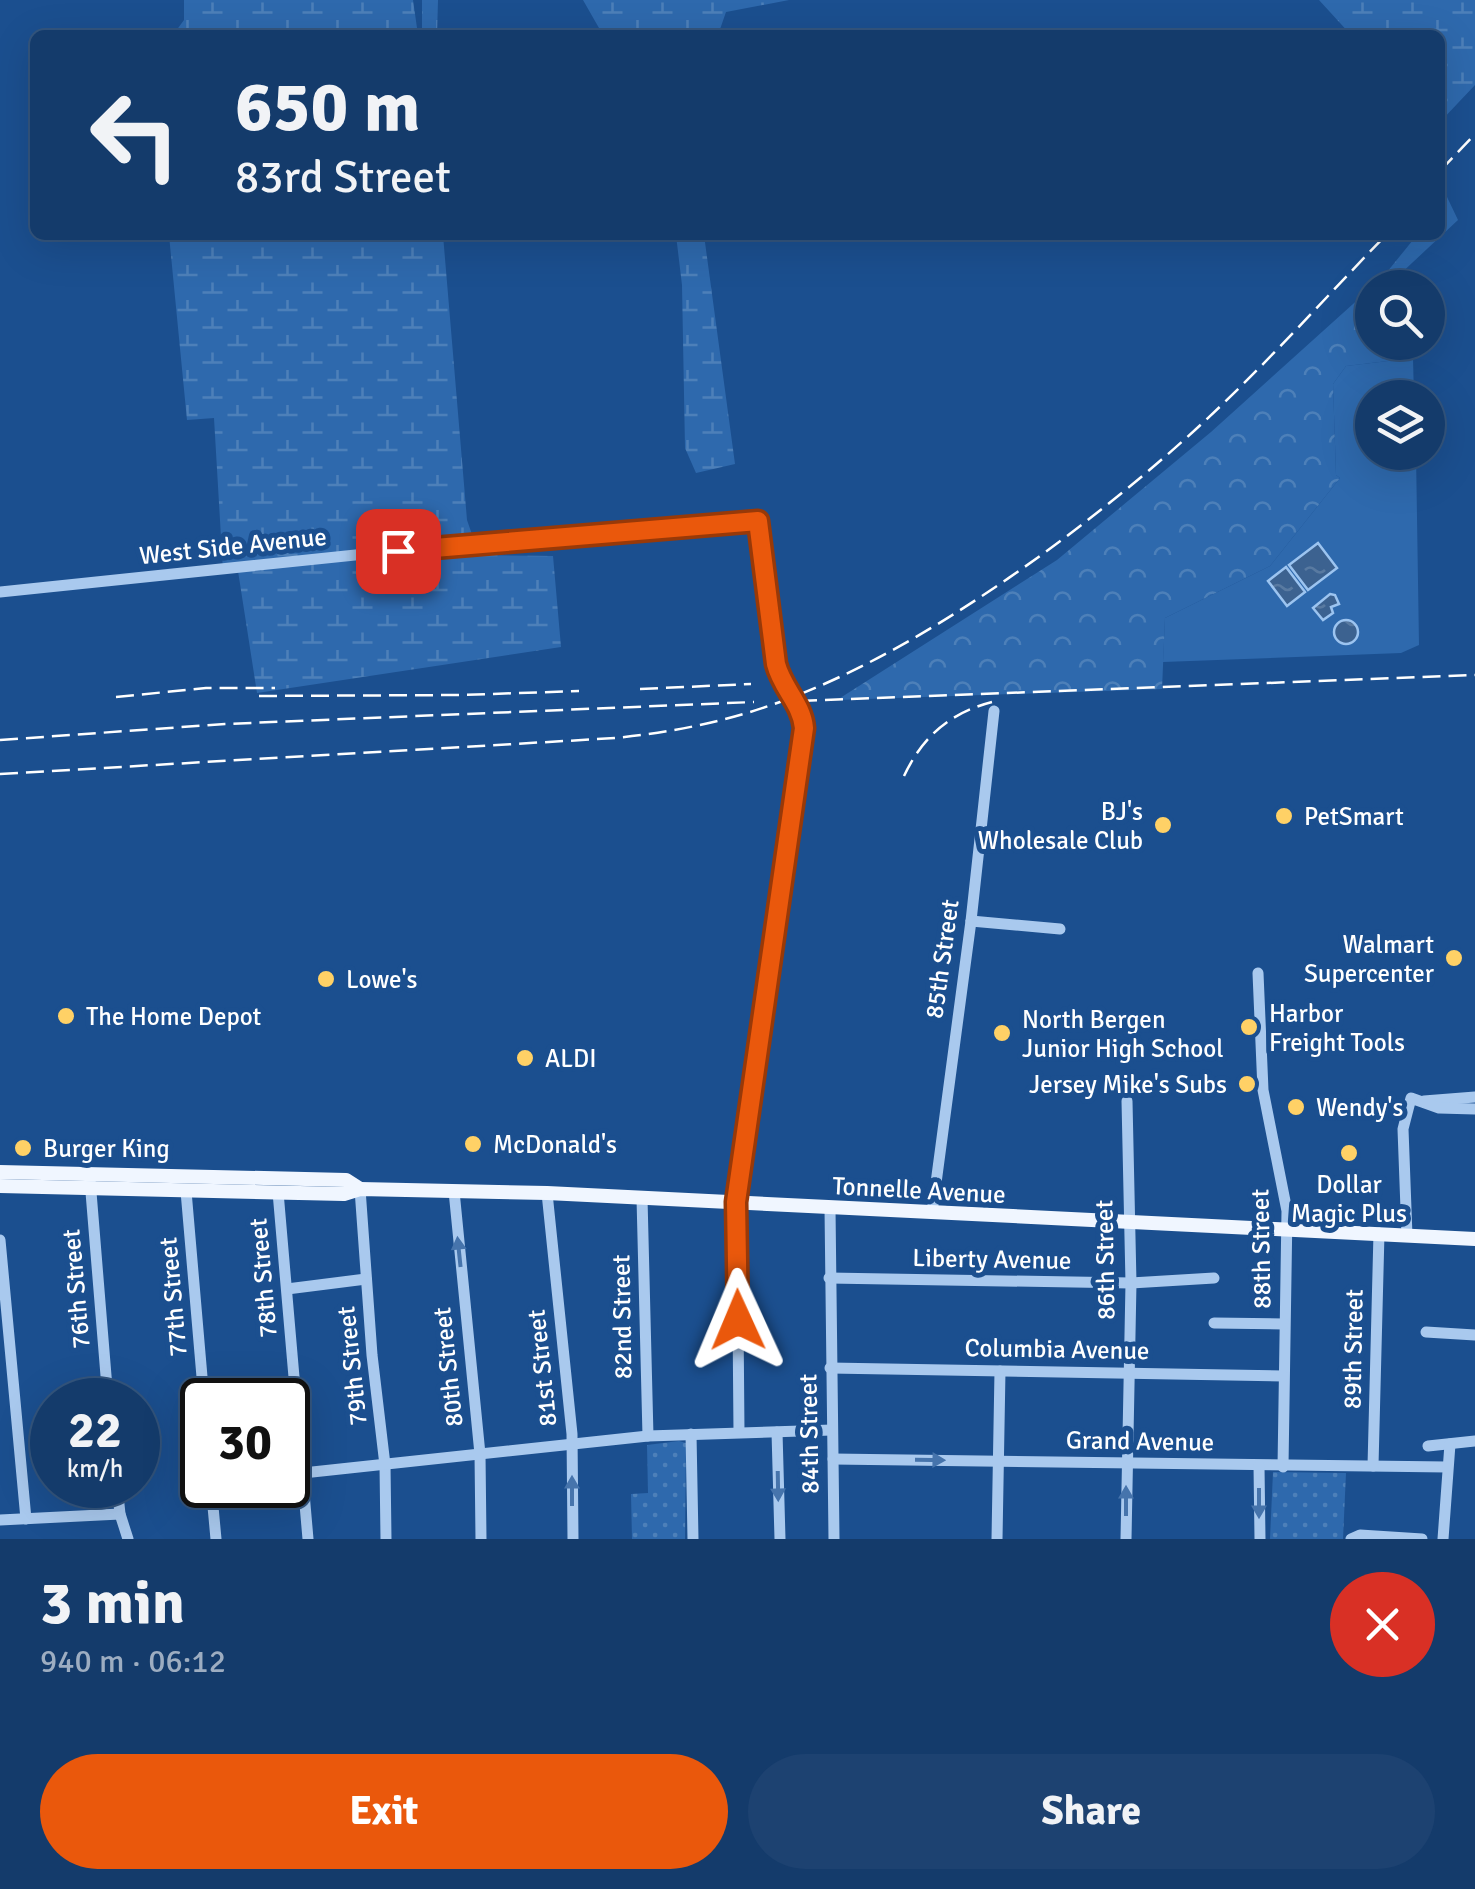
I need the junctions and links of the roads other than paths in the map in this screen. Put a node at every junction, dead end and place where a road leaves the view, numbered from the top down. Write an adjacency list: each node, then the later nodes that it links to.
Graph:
1 (0, 592): 19 (street, West Side Avenue)
2 (994, 710): 3 (street, 85th Street)
3 (971, 921): 4 (street); 21 (street, 85th Street)
4 (1060, 930)
5 (1258, 973): 23 (street, 88th Street)
6 (1475, 1097): 7 (street)
7 (1417, 1100): 9 (street); 25 (street)
8 (1126, 1101): 22 (street, 86th Street)
9 (1475, 1109)
10 (0, 1172): 11 (main road, Tonnelle Avenue)
11 (90, 1182): 12 (main road, Tonnelle Avenue); 13 (main road, Tonnelle Avenue); 14 (main road, Tonnelle Avenue); 41 (street, 76th Street)
12 (0, 1186)
13 (360, 1188): 15 (main road, Tonnelle Avenue); 16 (main road, Tonnelle Avenue); 30 (street, 79th Street)
14 (186, 1191): 16 (main road, Tonnelle Avenue); 42 (street, 77th Street)
15 (454, 1191): 17 (main road, Tonnelle Avenue); 53 (street, 80th Street, one-way to 15)
16 (278, 1192): 32 (street, 78th Street)
17 (547, 1193): 18 (main road, Tonnelle Avenue); 50 (street, 81st Street)
18 (642, 1198): 19 (main road, Tonnelle Avenue); 48 (street, 82nd Street)
19 (736, 1202): 20 (main road, Tonnelle Avenue); 45 (street)
20 (830, 1208): 21 (main road, Tonnelle Avenue); 28 (street, 84th Street)
21 (932, 1214): 22 (main road, Tonnelle Avenue)
22 (1130, 1222): 23 (main road, Tonnelle Avenue); 31 (street, 86th Street)
23 (1288, 1228): 24 (main road, Tonnelle Avenue); 34 (street, 88th Street)
24 (1379, 1233): 25 (main road, Tonnelle Avenue); 59 (street, 89th Street)
25 (1407, 1236): 26 (main road, Tonnelle Avenue)
26 (1475, 1239)
27 (0, 1240): 67 (street)
28 (829, 1278): 31 (street, Liberty Avenue); 37 (street, 84th Street)
29 (1214, 1278): 31 (street, Liberty Avenue)
30 (366, 1280): 32 (street); 57 (street, 79th Street)
31 (1131, 1284): 39 (street, 86th Street)
32 (287, 1289): 43 (street, 78th Street)
33 (1214, 1323): 34 (street)
34 (1284, 1324): 40 (street, 88th Street)
35 (1426, 1332): 36 (street)
36 (1475, 1334)
37 (830, 1368): 38 (street, Columbia Avenue); 44 (street, 84th Street)
38 (1000, 1371): 39 (street, Columbia Avenue); 55 (street)
39 (1128, 1374): 40 (street, Columbia Avenue); 56 (street, 86th Street)
40 (1284, 1376): 60 (street, 88th Street)
41 (106, 1378)
42 (202, 1378)
43 (295, 1378)
44 (832, 1430): 46 (street); 54 (street, 84th Street)
45 (739, 1432): 46 (street); 47 (street)
46 (777, 1432): 76 (street, one-way to 76)
47 (691, 1434): 48 (street); 75 (street)
48 (648, 1436): 50 (street)
49 (1475, 1440): 51 (street)
50 (572, 1444): 53 (street); 74 (street, 81st Street, one-way to 50)
51 (1450, 1444): 52 (street); 61 (street)
52 (1428, 1446)
53 (480, 1454): 57 (street); 73 (street, 80th Street)
54 (833, 1459): 55 (street, Grand Avenue, one-way to 55); 77 (street, 84th Street)
55 (998, 1461): 56 (street, Grand Avenue); 78 (street)
56 (1126, 1464): 58 (street, Grand Avenue); 79 (street, 86th Street, one-way to 56)
57 (385, 1465): 62 (street); 72 (street, 79th Street)
58 (1259, 1466): 60 (street, Grand Avenue); 80 (street, one-way to 80)
59 (1373, 1466): 60 (street, Grand Avenue); 61 (street, Grand Avenue)
60 (1282, 1467)
61 (1447, 1467): 83 (street)
62 (310, 1472)
63 (119, 1508): 66 (street)
64 (213, 1508): 70 (street)
65 (306, 1508): 71 (street, 78th Street)
66 (120, 1514): 67 (street); 69 (street)
67 (26, 1519): 68 (street)
68 (0, 1520)
69 (128, 1539)
70 (216, 1539)
71 (308, 1539)
72 (386, 1539)
73 (481, 1539)
74 (573, 1539)
75 (693, 1539)
76 (780, 1539)
77 (834, 1539)
78 (997, 1539)
79 (1126, 1539)
80 (1260, 1539)
81 (1350, 1539): 82 (street)
82 (1422, 1539)
83 (1443, 1539)

